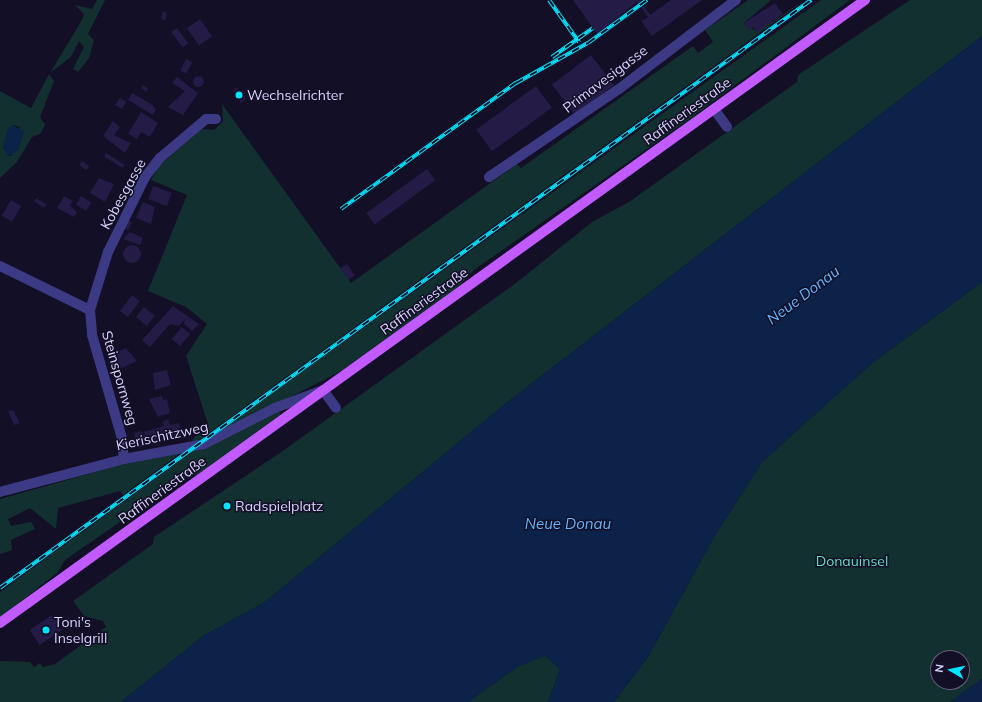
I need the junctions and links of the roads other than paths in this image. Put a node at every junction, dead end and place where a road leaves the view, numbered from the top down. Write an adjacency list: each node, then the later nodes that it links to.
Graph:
1 (736, 0): 6 (street, Primavesigasse)
2 (865, 0): 3 (main road, Raffineriestraße)
3 (714, 109): 5 (street); 9 (main road, Raffineriestraße)
4 (216, 119): 8 (street, Kobesgasse)
5 (727, 127)
6 (489, 177)
7 (0, 266): 8 (street)
8 (90, 310): 11 (street, Steinspornweg)
9 (323, 390): 10 (street); 11 (street, Kierischitzweg); 13 (main road, Raffineriestraße)
10 (336, 408)
11 (124, 458): 12 (street, Kierischitzweg)
12 (0, 492)
13 (0, 624)

